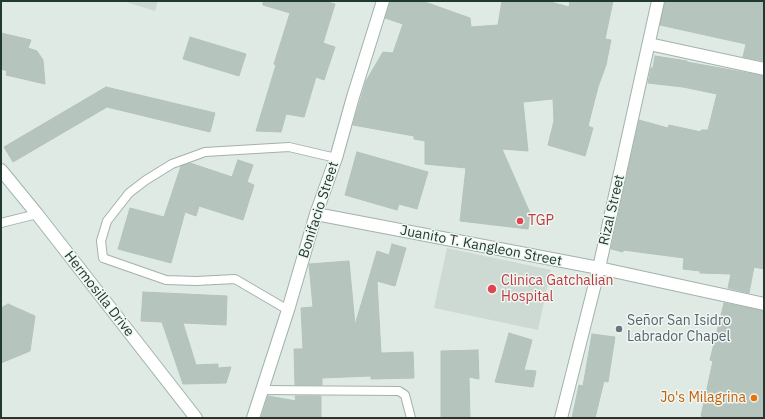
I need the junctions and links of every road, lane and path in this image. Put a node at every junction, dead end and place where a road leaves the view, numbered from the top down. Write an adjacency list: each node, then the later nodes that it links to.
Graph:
1 (383, 1): 5 (street, Bonifacio Street)
2 (658, 1): 3 (street, Rizal Street)
3 (649, 44): 4 (street); 10 (street, Rizal Street)
4 (764, 69)
5 (336, 158): 8 (street, Bonifacio Street); 12 (lane)
6 (1, 170): 7 (street, Hermosilla Drive)
7 (37, 214): 9 (lane); 14 (street, Hermosilla Drive)
8 (316, 214): 10 (street, Juanito T. Kangleon Street); 12 (street, Bonifacio Street)
9 (1, 223)
10 (599, 268): 11 (street, Juanito T. Kangleon Street); 17 (street, Rizal Street)
11 (764, 304)
12 (288, 310): 13 (street, Bonifacio Street)
13 (262, 390): 15 (street, Bonifacio Street); 16 (lane)
14 (196, 418)
15 (253, 418)
16 (411, 418)
17 (561, 418)

